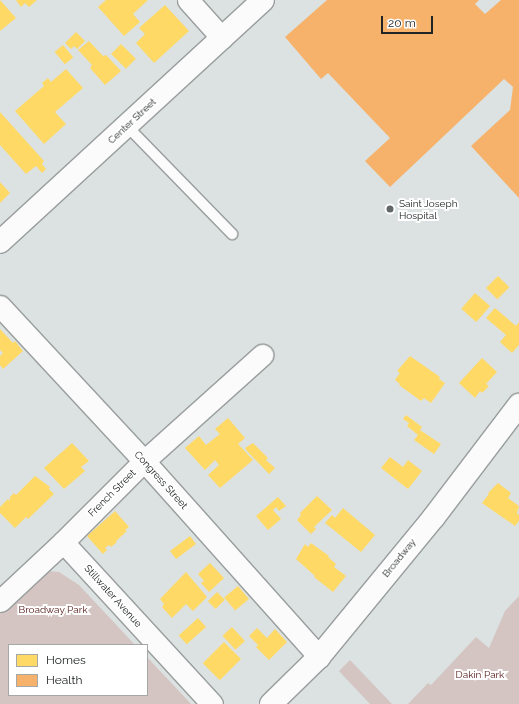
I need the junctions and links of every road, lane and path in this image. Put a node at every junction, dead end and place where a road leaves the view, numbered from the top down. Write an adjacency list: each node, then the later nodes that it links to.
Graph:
1 (188, 0): 3 (street)
2 (263, 0): 3 (main road, Center Street)
3 (222, 38): 4 (main road, Center Street)
4 (127, 126): 5 (lane); 6 (main road, Center Street)
5 (232, 234)
6 (0, 242)
7 (0, 306): 10 (street, Congress Street)
8 (262, 355): 10 (street, French Street)
9 (519, 405): 13 (main road, Broadway)
10 (144, 461): 11 (street, French Street); 13 (street, Congress Street)
11 (63, 542): 12 (street, French Street); 14 (street, Stillwater Avenue)
12 (0, 601)
13 (319, 657): 15 (main road, Broadway)
14 (212, 704)
15 (271, 704)

